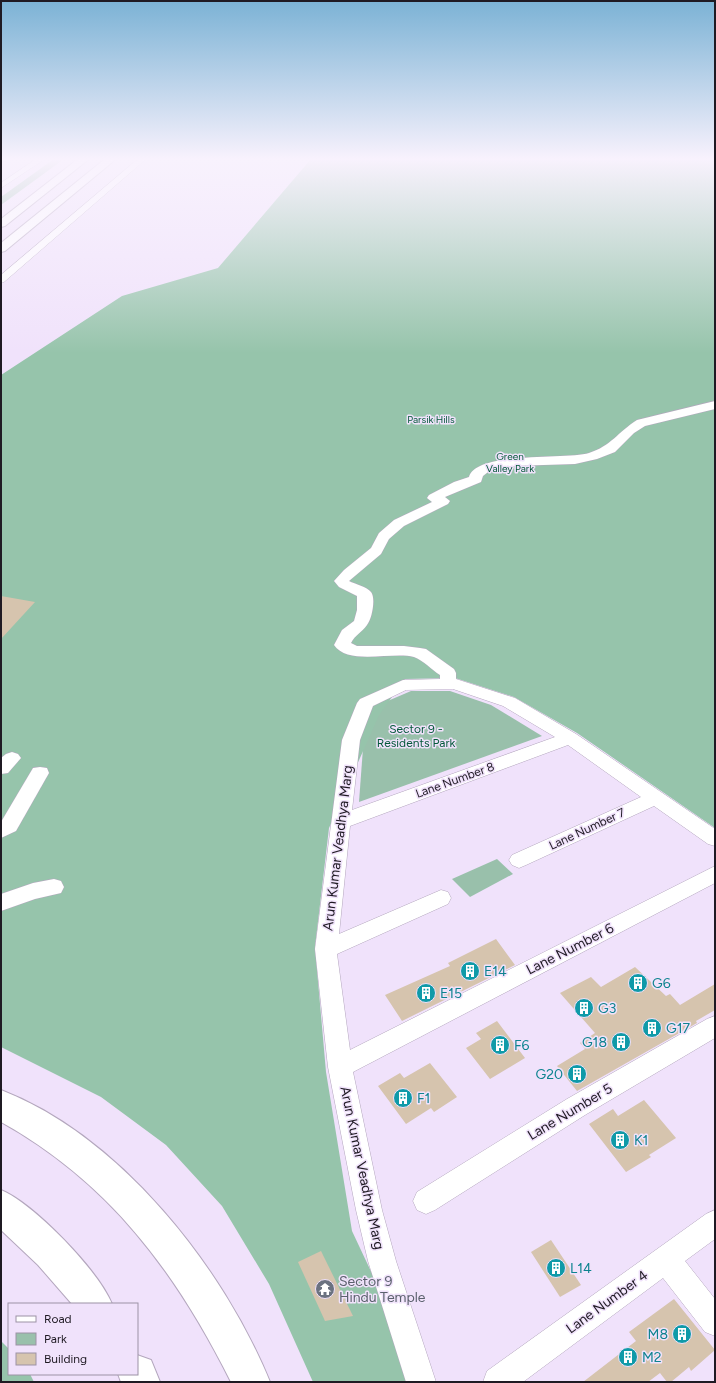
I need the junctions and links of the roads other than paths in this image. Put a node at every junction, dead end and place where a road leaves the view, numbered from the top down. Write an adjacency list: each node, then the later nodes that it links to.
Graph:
1 (15, 224): 4 (highway)
2 (32, 224): 5 (highway)
3 (67, 224): 6 (street)
4 (1, 235)
5 (1, 249)
6 (1, 280)
7 (715, 405): 8 (street)
8 (448, 684): 9 (street, Arun Kumar Veadhya Marg); 12 (street, Arun Kumar Veadhya Marg)
9 (570, 738): 11 (street, Arun Kumar Veadhya Marg); 12 (street, Lane Number 8)
10 (40, 773): 13 (street)
11 (655, 798): 14 (street, Arun Kumar Veadhya Marg); 15 (street, Lane Number 7)
12 (340, 822): 20 (street, Arun Kumar Veadhya Marg)
13 (1, 831)
14 (715, 839)
15 (519, 860)
16 (715, 874): 22 (street, Lane Number 6)
17 (54, 887): 19 (street)
18 (441, 898): 20 (street)
19 (1, 903)
20 (326, 949): 22 (street, Arun Kumar Veadhya Marg)
21 (715, 1026): 24 (street, Lane Number 5)
22 (340, 1067): 31 (street, Arun Kumar Veadhya Marg)
23 (1, 1105): 30 (highway)
24 (426, 1201)
25 (1, 1206): 28 (highway)
26 (715, 1223): 27 (street, Lane Number 4)
27 (666, 1259): 29 (street); 32 (street, Lane Number 4)
28 (93, 1303)
29 (715, 1322)
30 (251, 1382)
31 (421, 1382)
32 (498, 1382)

